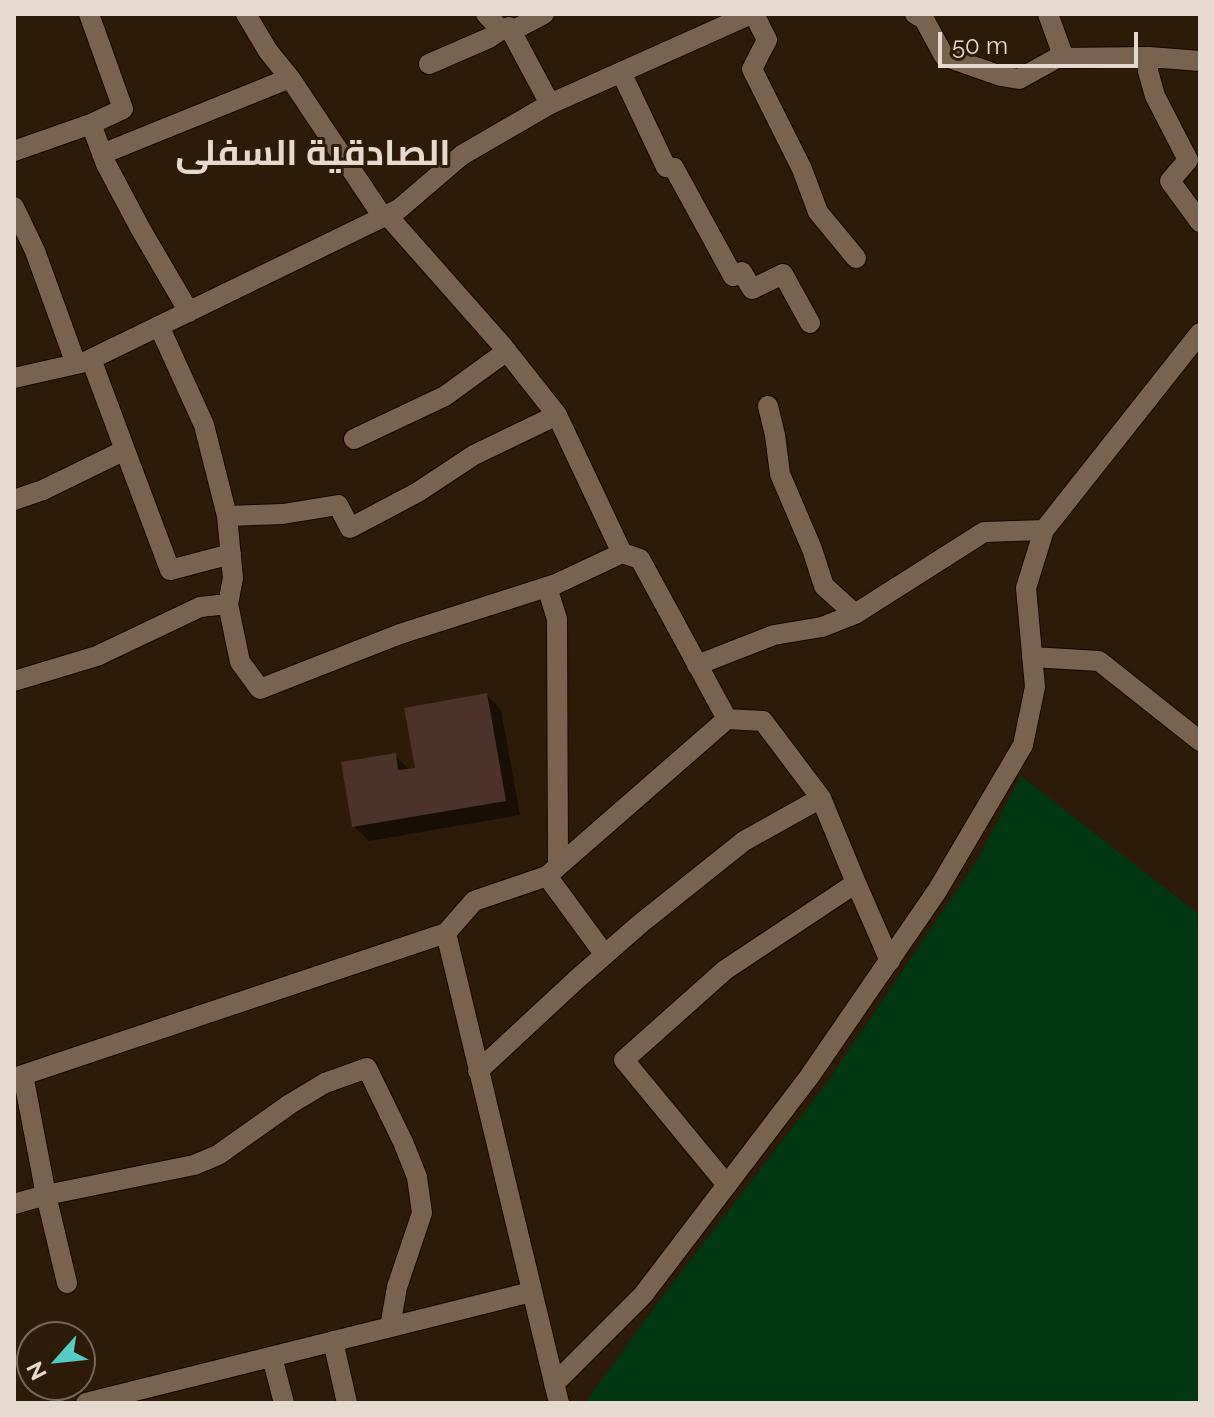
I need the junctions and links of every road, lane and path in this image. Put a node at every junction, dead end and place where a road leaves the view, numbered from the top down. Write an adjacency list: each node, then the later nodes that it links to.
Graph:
1 (89, 14): 16 (street)
2 (246, 14): 14 (street)
3 (486, 14): 8 (street)
4 (544, 14): 8 (street)
5 (752, 14): 13 (street); 22 (street)
6 (915, 14): 10 (street)
7 (1048, 14): 10 (street)
8 (506, 30): 12 (street); 15 (street)
9 (1148, 57): 10 (street); 11 (street); 21 (street)
10 (1064, 58)
11 (1200, 61)
12 (429, 64)
13 (621, 72): 15 (street); 24 (street)
14 (290, 78): 18 (street); 20 (street)
15 (550, 104): 20 (street)
16 (91, 124): 17 (street); 18 (street)
17 (14, 151)
18 (102, 154): 23 (street)
19 (14, 207): 28 (street)
20 (385, 216): 23 (street); 27 (street)
21 (1200, 222)
22 (856, 258)
23 (189, 312): 25 (street)
24 (810, 323)
25 (159, 326): 28 (street); 35 (street)
26 (1200, 333): 36 (street)
27 (507, 351): 31 (street); 32 (street)
28 (84, 362): 29 (street); 33 (street)
29 (14, 378)
30 (768, 406): 41 (street)
31 (557, 415): 35 (street); 37 (street)
32 (354, 439)
33 (125, 450): 34 (street); 38 (street)
34 (14, 500)
35 (227, 516): 38 (street)
36 (1044, 530): 41 (street); 42 (street)
37 (622, 553): 39 (street); 43 (street)
38 (231, 554): 40 (street)
39 (547, 587): 40 (street); 48 (street)
40 (228, 604): 44 (street)
41 (855, 614): 43 (street)
42 (1032, 657): 46 (street); 52 (street)
43 (697, 665): 45 (street)
44 (14, 681)
45 (727, 719): 47 (street); 48 (street)
46 (1200, 741)
47 (821, 798): 49 (street); 51 (street)
48 (552, 871): 50 (street); 51 (street)
49 (856, 883): 52 (street); 55 (street)
50 (446, 933): 53 (street); 54 (street)
51 (605, 955): 53 (street)
52 (890, 961): 55 (street)
53 (478, 1071): 59 (street)
54 (19, 1077): 56 (street)
55 (727, 1185): 64 (street)
56 (46, 1195): 57 (street); 58 (street); 60 (street)
57 (14, 1204)
58 (67, 1283)
59 (531, 1292): 60 (street); 64 (street)
60 (390, 1327): 61 (street)
61 (333, 1341): 62 (street); 67 (street)
62 (272, 1357): 63 (street); 66 (street)
63 (161, 1394): 65 (street)
64 (556, 1394)
65 (86, 1403)
66 (284, 1403)
67 (347, 1403)

